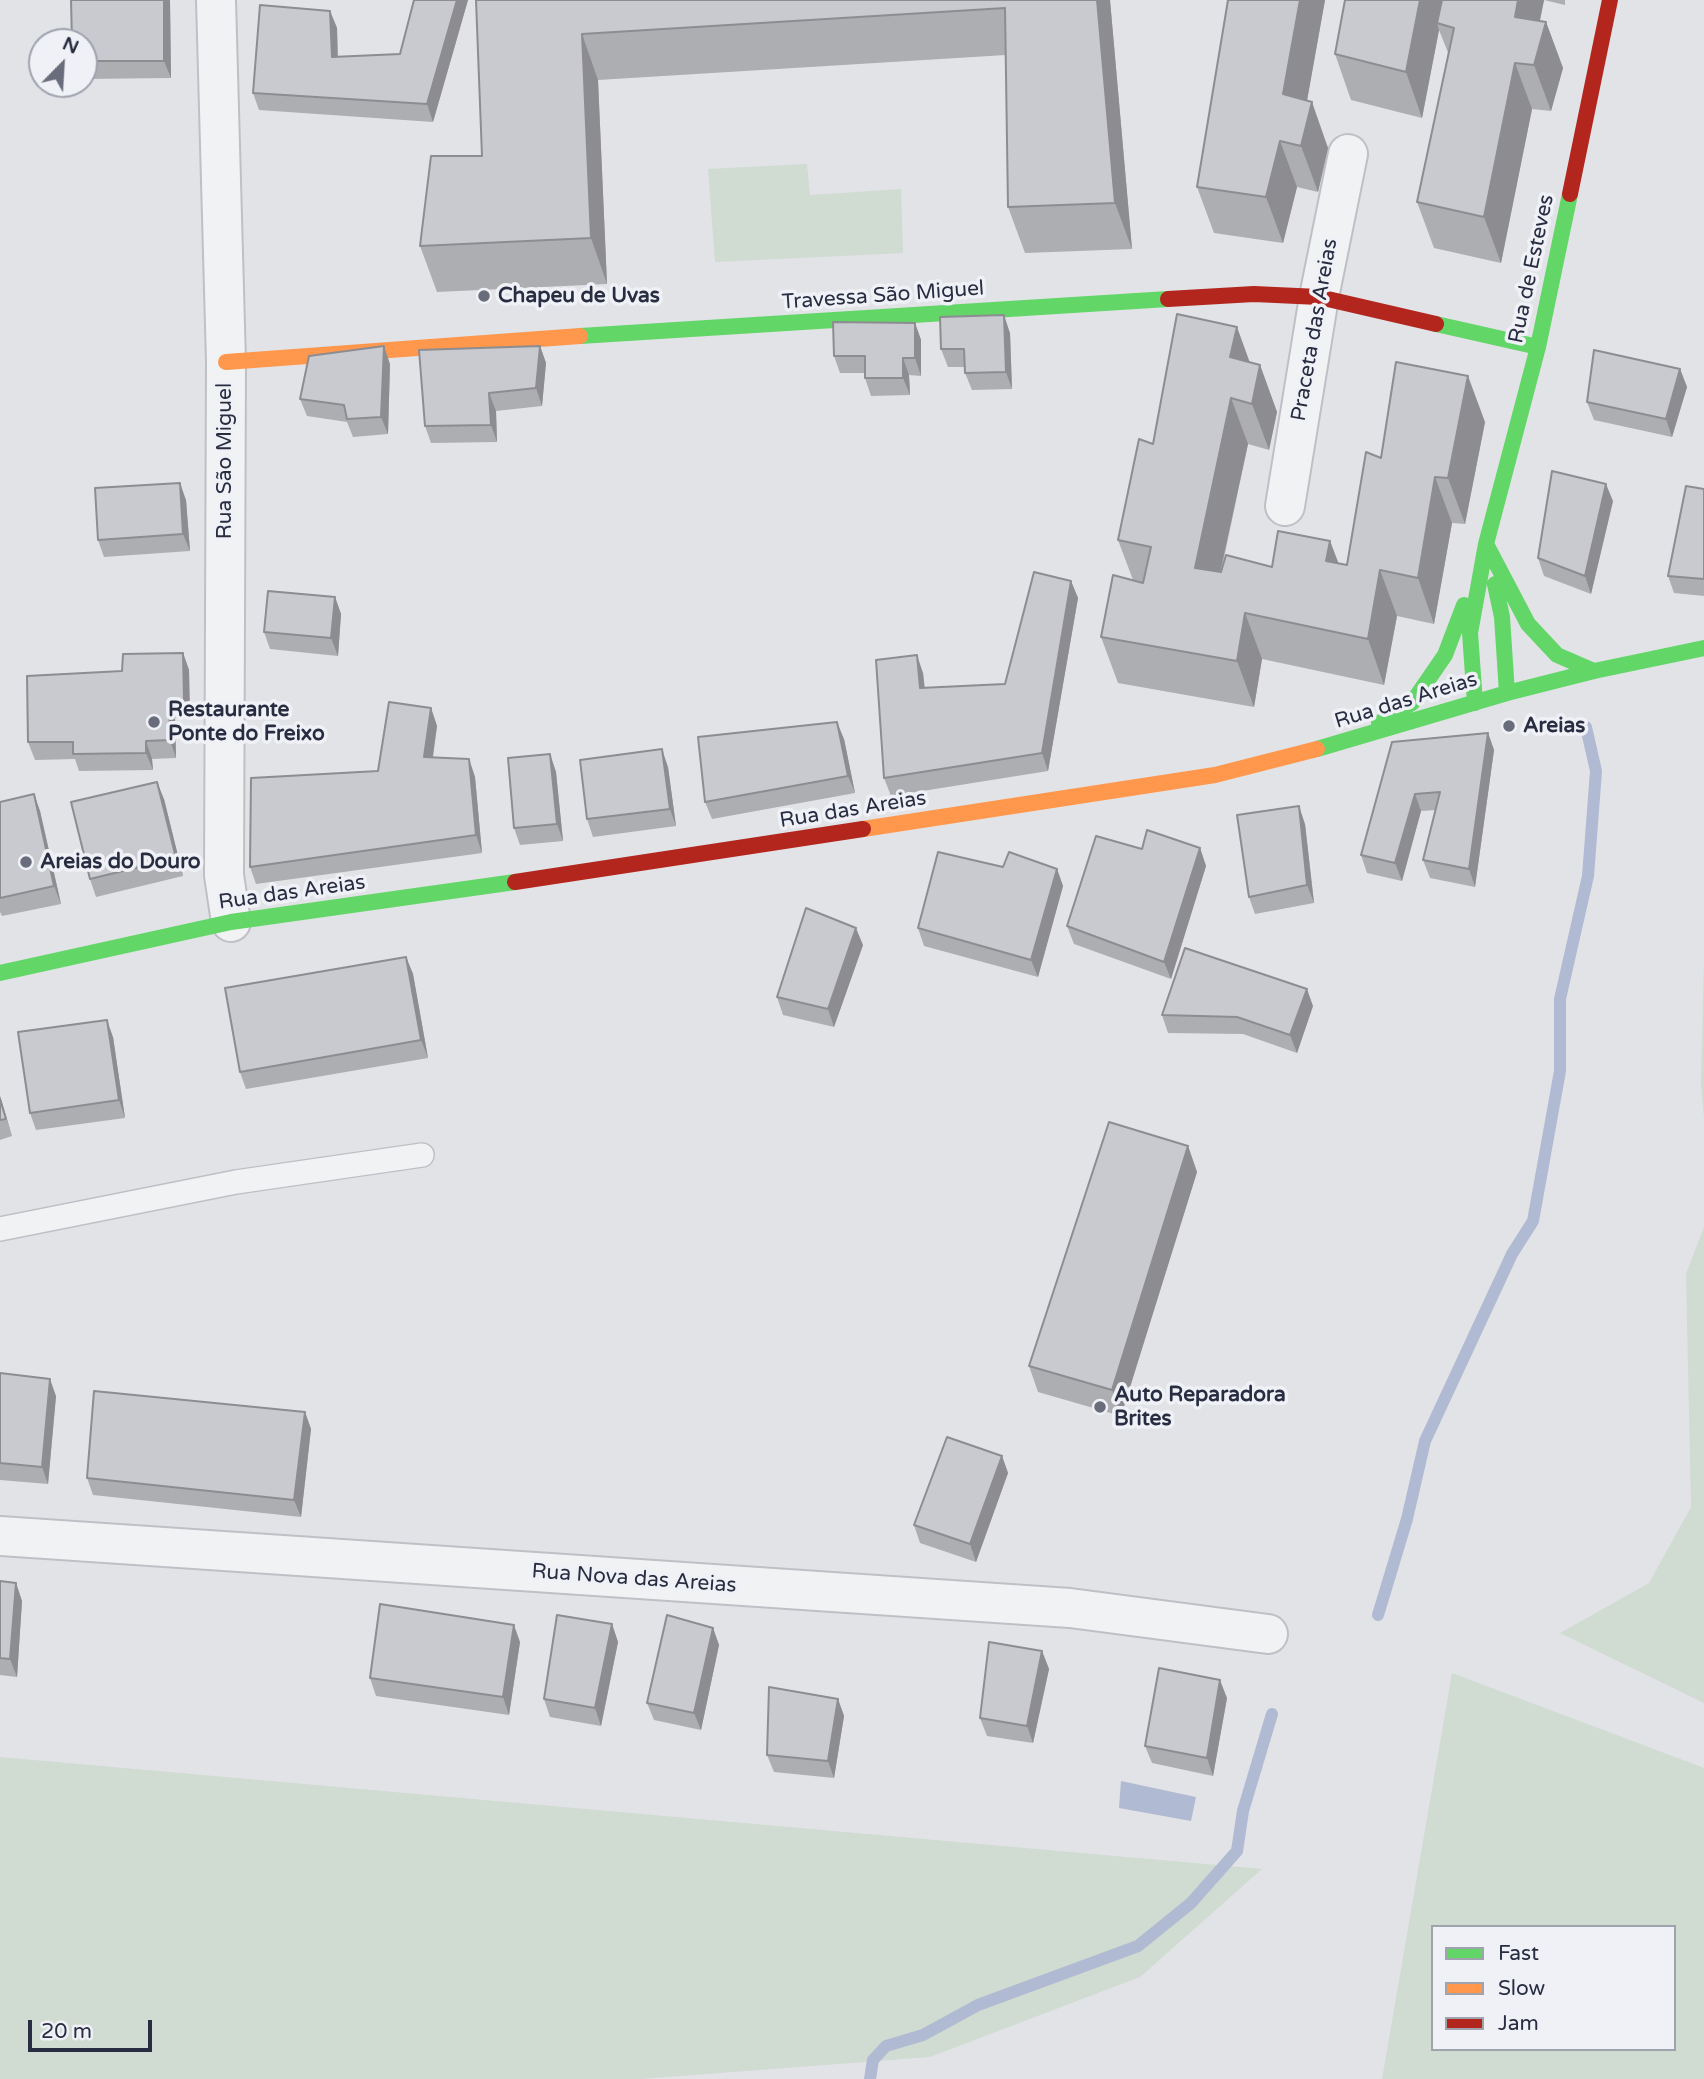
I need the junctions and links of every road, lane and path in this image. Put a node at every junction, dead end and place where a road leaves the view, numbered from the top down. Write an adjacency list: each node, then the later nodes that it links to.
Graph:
1 (216, 0): 6 (street, Rua São Miguel)
2 (1610, 0): 5 (street, Rua de Esteves)
3 (1348, 154): 4 (street, Praceta das Areias)
4 (1319, 298): 5 (street, Travessa São Miguel); 6 (street, Travessa São Miguel); 7 (street, Praceta das Areias)
5 (1538, 347): 8 (street, Rua de Esteves)
6 (226, 362): 14 (street, Rua São Miguel)
7 (1285, 506)
8 (1486, 544): 10 (street); 11 (street, Rua de Esteves); 12 (street, Rua de Esteves); 13 (street, Rua de Esteves)
9 (1704, 648): 10 (street, Rua das Areias)
10 (1594, 671): 11 (street, Rua das Areias)
11 (1507, 693): 12 (street, Rua das Areias)
12 (1475, 703): 13 (street, Rua das Areias)
13 (1349, 741): 14 (street, Rua das Areias)
14 (231, 922): 15 (street, Rua das Areias)
15 (0, 973)
16 (422, 1155): 17 (lane)
17 (0, 1229)
18 (0, 1536): 19 (street, Rua Nova das Areias)
19 (1268, 1634)

